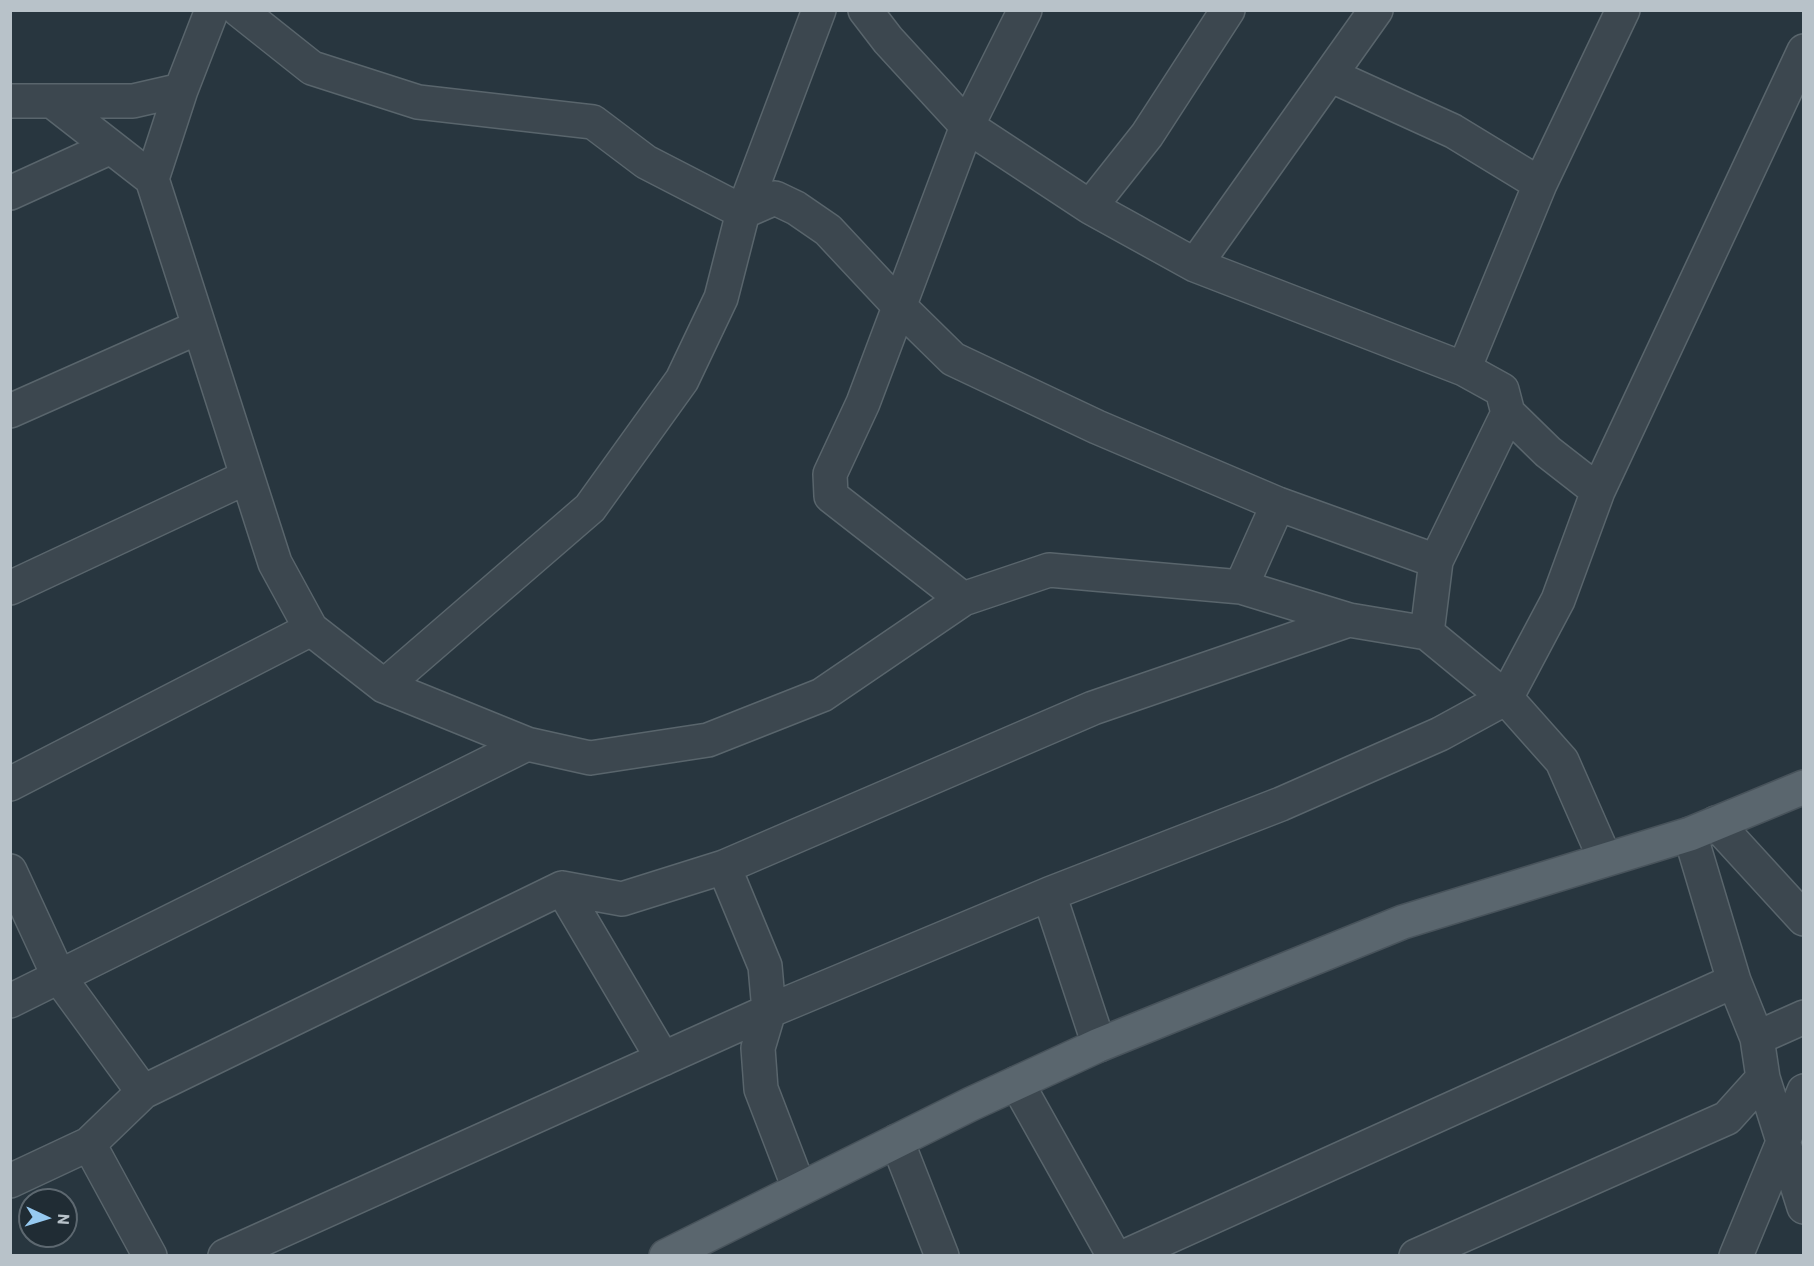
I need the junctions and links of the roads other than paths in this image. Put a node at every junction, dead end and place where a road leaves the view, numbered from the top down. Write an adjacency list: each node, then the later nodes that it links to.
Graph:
1 (212, 10): 11 (street)
2 (239, 10): 20 (street)
3 (819, 10): 20 (street)
4 (865, 10): 14 (street)
5 (1025, 10): 14 (street)
6 (1228, 10): 19 (street)
7 (1376, 10): 10 (street)
8 (1623, 10): 17 (street)
9 (1803, 51): 28 (street)
10 (1330, 75): 17 (street); 21 (street)
11 (181, 90): 13 (street); 16 (street)
12 (10, 101): 13 (street)
13 (52, 101): 15 (street)
14 (967, 126): 19 (street); 22 (street)
15 (111, 147): 16 (street); 18 (street)
16 (152, 179): 23 (street)
17 (1540, 184): 24 (street)
18 (10, 193)
19 (1090, 207): 21 (street)
20 (743, 212): 22 (street); 37 (street)
21 (1196, 265): 24 (street)
22 (900, 307): 29 (street); 33 (street)
23 (199, 327): 25 (street); 27 (street)
24 (1464, 369): 26 (street)
25 (10, 411)
26 (1508, 412): 28 (street); 30 (street)
27 (247, 477): 32 (street); 35 (street)
28 (1598, 491): 38 (street)
29 (1278, 504): 30 (street); 31 (street)
30 (1436, 561): 36 (street)
31 (1241, 587): 33 (street); 34 (street)
32 (10, 588)
33 (963, 599): 39 (street)
34 (1349, 620): 36 (street); 44 (street)
35 (311, 629): 37 (street); 40 (street)
36 (1427, 633): 38 (street)
37 (384, 686): 39 (street)
38 (1506, 698): 43 (street); 47 (street)
39 (527, 744): 49 (street)
40 (10, 784)
41 (1803, 787): 42 (main road)
42 (1703, 828): 43 (main road); 48 (street); 50 (street)
43 (1605, 860): 55 (main road)
44 (724, 867): 46 (street); 52 (street)
45 (10, 871): 49 (street)
46 (562, 888): 56 (street); 60 (street)
47 (1049, 894): 52 (street); 55 (street)
48 (1803, 919)
49 (59, 977): 51 (street); 60 (street)
50 (1734, 981): 54 (street); 73 (street)
51 (10, 1001)
52 (769, 1011): 56 (street); 65 (street)
53 (1803, 1017): 54 (street)
54 (1757, 1038): 57 (street)
55 (1099, 1045): 58 (main road)
56 (663, 1059): 69 (street)
57 (1763, 1078): 61 (street); 74 (street)
58 (1017, 1083): 62 (main road); 72 (street)
59 (1803, 1091): 61 (street)
60 (143, 1092): 63 (street)
61 (1783, 1138): 66 (street); 75 (street)
62 (897, 1142): 65 (main road); 71 (street)
63 (89, 1144): 64 (street); 68 (street)
64 (10, 1181)
65 (799, 1188): 67 (main road)
66 (1802, 1196)
67 (706, 1247): 70 (main road)
68 (150, 1256)
69 (225, 1256)
70 (666, 1256)
71 (942, 1256)
72 (1114, 1256)
73 (1126, 1256)
74 (1416, 1256)
75 (1736, 1256)

